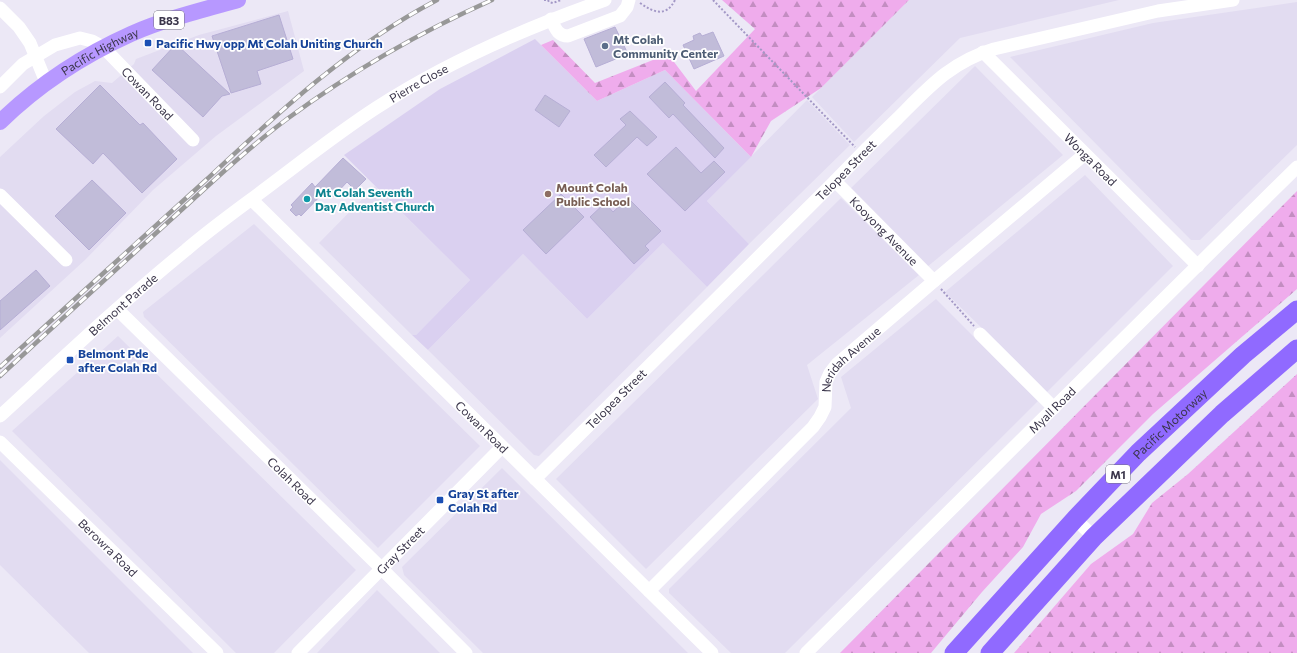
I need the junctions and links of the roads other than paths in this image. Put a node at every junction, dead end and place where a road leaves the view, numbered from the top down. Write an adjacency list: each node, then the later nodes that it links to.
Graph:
1 (238, 0): 7 (main road, Pacific Highway / B83)
2 (605, 0): 6 (street, Pierre Close)
3 (629, 0): 6 (street)
4 (1233, 0): 8 (street, Telopea Street)
5 (0, 8): 9 (street)
6 (551, 19): 18 (street, Pierre Close)
7 (103, 47): 9 (street); 10 (main road, Pacific Highway / B83); 13 (street, Cowan Road)
8 (983, 52): 14 (street, Wonga Road); 16 (street, Telopea Street)
9 (36, 56): 10 (street); 11 (street)
10 (46, 82): 12 (main road, Pacific Highway / B83)
11 (0, 87)
12 (0, 122)
13 (193, 140)
14 (1085, 154): 20 (street, Wonga Road); 21 (street, Neridah Avenue)
15 (1297, 167): 20 (street, Myall Road)
16 (835, 181): 21 (street, Kooyong Avenue); 30 (street, Telopea Street)
17 (0, 196): 19 (street)
18 (252, 200): 22 (street, Belmont Parade); 29 (street, Cowan Road)
19 (66, 260)
20 (1198, 266): 26 (street, Myall Road)
21 (934, 281): 34 (street, Neridah Avenue)
22 (117, 309): 27 (street, Belmont Parade); 33 (street, Colah Road)
23 (1297, 310): 31 (highway, Pacific Motorway / M1)
24 (980, 334): 26 (street)
25 (1297, 349): 32 (highway, M1)
26 (1054, 408): 39 (street, Myall Road)
27 (0, 416)
28 (0, 442): 35 (street, Berowra Road)
29 (502, 446): 30 (street, Cowan Road); 33 (street, Gray Street)
30 (535, 479): 34 (street, Cowan Road)
31 (1075, 519): 32 (street); 40 (highway, Pacific Motorway / M1)
32 (1094, 537): 41 (highway, M1)
33 (381, 568): 36 (street, Gray Street); 37 (street, Colah Road)
34 (649, 591): 38 (street, Cowan Road)
35 (217, 653)
36 (298, 653)
37 (466, 653)
38 (712, 653)
39 (806, 653)
40 (954, 653)
41 (990, 653)

